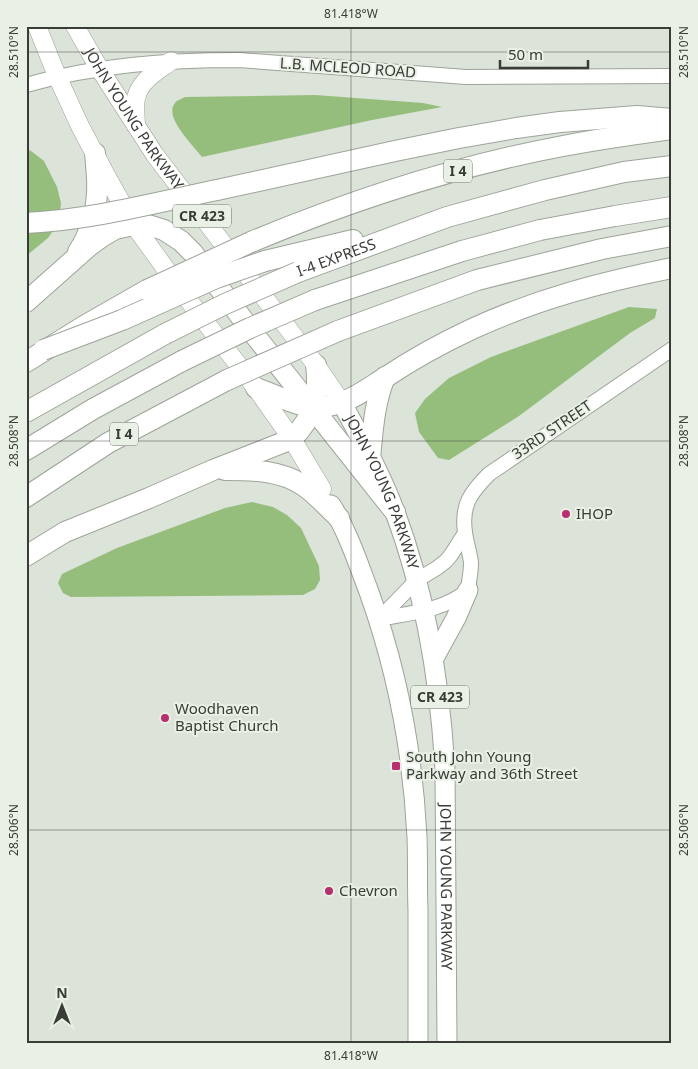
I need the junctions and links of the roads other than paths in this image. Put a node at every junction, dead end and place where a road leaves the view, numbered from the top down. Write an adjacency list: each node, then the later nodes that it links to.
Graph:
1 (37, 26): 5 (main road, JOHN YOUNG PARKWAY / CR 423)
2 (76, 26): 4 (main road, JOHN YOUNG PARKWAY / CR 423)
3 (171, 61): 4 (street, L.B. MCLEOD ROAD); 6 (street, L.B. MCLEOD ROAD); 9 (main road)
4 (99, 68): 5 (street, L.B. MCLEOD ROAD); 9 (main road, JOHN YOUNG PARKWAY / CR 423)
5 (57, 76): 7 (street, L.B. MCLEOD ROAD); 11 (main road, JOHN YOUNG PARKWAY / CR 423)
6 (672, 76)
7 (26, 84)
8 (672, 119): 15 (highway, bridge)
9 (136, 126): 24 (main road, JOHN YOUNG PARKWAY / CR 423)
10 (672, 129): 22 (highway, I 4, bridge)
11 (95, 153): 16 (main road, JOHN YOUNG PARKWAY / CR 423); 18 (highway)
12 (672, 166): 14 (highway, I-4 EXPRESS)
13 (672, 208): 31 (highway, bridge)
14 (447, 217): 22 (highway, bridge); 29 (highway, I-4 EXPRESS, bridge)
15 (26, 223)
16 (134, 225): 18 (highway); 26 (main road, JOHN YOUNG PARKWAY / CR 423); 28 (highway)
17 (672, 236): 35 (highway, I 4, bridge)
18 (72, 261): 20 (highway)
19 (672, 268): 25 (highway)
20 (26, 302)
21 (672, 349): 38 (street, 33RD STREET)
22 (44, 350): 23 (highway, I 4)
23 (26, 362)
24 (316, 365): 27 (main road, JOHN YOUNG PARKWAY / CR 423); 28 (highway)
25 (385, 377): 27 (highway); 32 (highway)
26 (256, 388): 28 (highway); 30 (main road, JOHN YOUNG PARKWAY / CR 423)
27 (342, 403): 28 (highway); 32 (highway, JOHN YOUNG PARKWAY / CR 423)
28 (313, 408): 30 (highway); 36 (highway)
29 (26, 412)
30 (292, 439): 33 (highway); 34 (main road, JOHN YOUNG PARKWAY / CR 423)
31 (26, 450)
32 (370, 458): 36 (highway, JOHN YOUNG PARKWAY / CR 423)
33 (213, 470): 37 (highway); 39 (highway)
34 (322, 489): 37 (highway, JOHN YOUNG PARKWAY / CR 423)
35 (26, 497)
36 (395, 512): 40 (highway, JOHN YOUNG PARKWAY / CR 423)
37 (339, 518): 43 (highway, JOHN YOUNG PARKWAY / CR 423)
38 (465, 533): 40 (street, 33RD STREET); 41 (street, 33RD STREET)
39 (26, 556)
40 (417, 580): 42 (highway, JOHN YOUNG PARKWAY / CR 423); 43 (street, 33RD STREET)
41 (468, 590): 42 (street); 44 (highway)
42 (424, 610): 43 (street); 44 (highway, JOHN YOUNG PARKWAY / CR 423)
43 (379, 619): 45 (highway, JOHN YOUNG PARKWAY / CR 423)
44 (434, 658): 46 (highway, JOHN YOUNG PARKWAY / CR 423)
45 (418, 981): 46 (highway); 47 (highway, JOHN YOUNG PARKWAY / CR 423)
46 (447, 1038)
47 (418, 1043)

